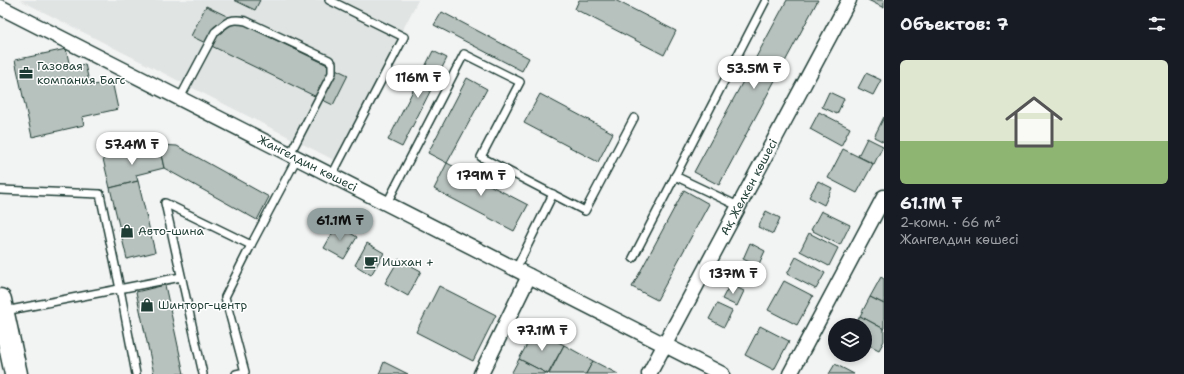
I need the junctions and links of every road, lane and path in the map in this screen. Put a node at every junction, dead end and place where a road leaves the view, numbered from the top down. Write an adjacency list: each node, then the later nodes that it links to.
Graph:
1 (329, 0): 8 (lane)
2 (766, 0): 9 (lane)
3 (849, 0): 14 (street, Ақ Желкен көшесі)
4 (0, 6): 5 (street, Жангелдин көшесі)
5 (180, 98): 7 (street, Жангелдин көшесі); 7 (lane)
6 (634, 118): 11 (lane)
7 (294, 156): 8 (street, Жангелдин көшесі); 15 (lane)
8 (332, 176): 13 (street, Жангелдин көшесі)
9 (675, 176): 14 (lane); 16 (lane)
10 (0, 190): 20 (lane)
11 (553, 194): 13 (lane); 17 (lane)
12 (884, 197): 31 (street)
13 (387, 203): 17 (street, Жангелдин көшесі)
14 (738, 206): 22 (street, Ақ Желкен көшесі)
15 (250, 245): 19 (lane); 23 (lane)
16 (632, 258)
17 (516, 269): 18 (street, Жангелдин көшесі)
18 (529, 276): 22 (street, Жангелдин көшесі); 28 (street)
19 (181, 277): 20 (lane); 26 (lane)
20 (120, 288): 21 (lane); 25 (lane)
21 (1, 305): 24 (highway)
22 (664, 344): 29 (street, Ақ Желкен көшесі); 30 (street, Жангелдин көшесі)
23 (245, 373): 27 (lane)
24 (16, 374)
25 (136, 374)
26 (203, 374)
27 (236, 374)
28 (481, 374)
29 (649, 374)
30 (722, 374)
31 (790, 374)

